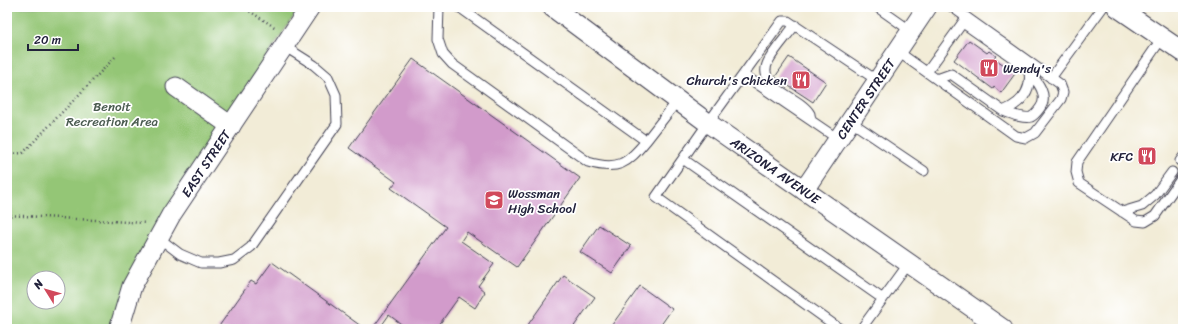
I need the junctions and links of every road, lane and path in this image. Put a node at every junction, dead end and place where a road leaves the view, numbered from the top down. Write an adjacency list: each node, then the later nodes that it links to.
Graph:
1 (243, 7): 15 (path)
2 (310, 7): 15 (street, EAST STREET)
3 (439, 7): 33 (lane)
4 (459, 7): 33 (lane)
5 (552, 7): 26 (street, ARIZONA AVENUE)
6 (927, 7): 13 (street, CENTER STREET)
7 (952, 7): 11 (lane)
8 (1103, 7): 22 (lane)
9 (1117, 7): 14 (street)
10 (880, 8): 13 (lane)
11 (965, 20): 19 (lane); 20 (lane); 22 (lane)
12 (795, 25): 21 (lane); 24 (lane); 28 (lane)
13 (911, 31): 16 (street, CENTER STREET)
14 (1162, 38): 17 (street); 40 (lane)
15 (283, 39): 31 (street, EAST STREET); 43 (lane)
16 (898, 51): 19 (lane); 24 (street, CENTER STREET)
17 (1183, 52)
18 (116, 56): 34 (path)
19 (927, 72): 23 (lane)
20 (1030, 72): 27 (lane); 27 (lane)
21 (744, 75): 28 (lane); 30 (lane)
22 (1051, 78): 23 (lane)
23 (937, 79): 27 (lane)
24 (878, 81): 29 (street, CENTER STREET)
25 (176, 87): 31 (street)
26 (678, 100): 30 (street, ARIZONA AVENUE); 33 (lane)
27 (1003, 111)
28 (811, 120): 32 (lane)
29 (850, 121): 32 (street, CENTER STREET); 36 (lane)
30 (708, 123): 35 (lane); 39 (street, ARIZONA AVENUE)
31 (231, 126): 43 (street, EAST STREET)
32 (838, 139): 39 (street, CENTER STREET)
33 (646, 141)
34 (7, 154)
35 (682, 159): 45 (lane); 47 (lane)
36 (924, 171)
37 (1172, 172): 40 (lane)
38 (1183, 176): 40 (lane)
39 (804, 190): 44 (street, ARIZONA AVENUE)
40 (1122, 212)
41 (7, 215): 42 (path)
42 (147, 223)
43 (159, 238): 46 (street, EAST STREET)
44 (909, 263): 45 (lane); 49 (street, ARIZONA AVENUE)
45 (883, 299): 48 (lane)
46 (119, 329)
47 (840, 329)
48 (861, 329)
49 (1002, 329)

